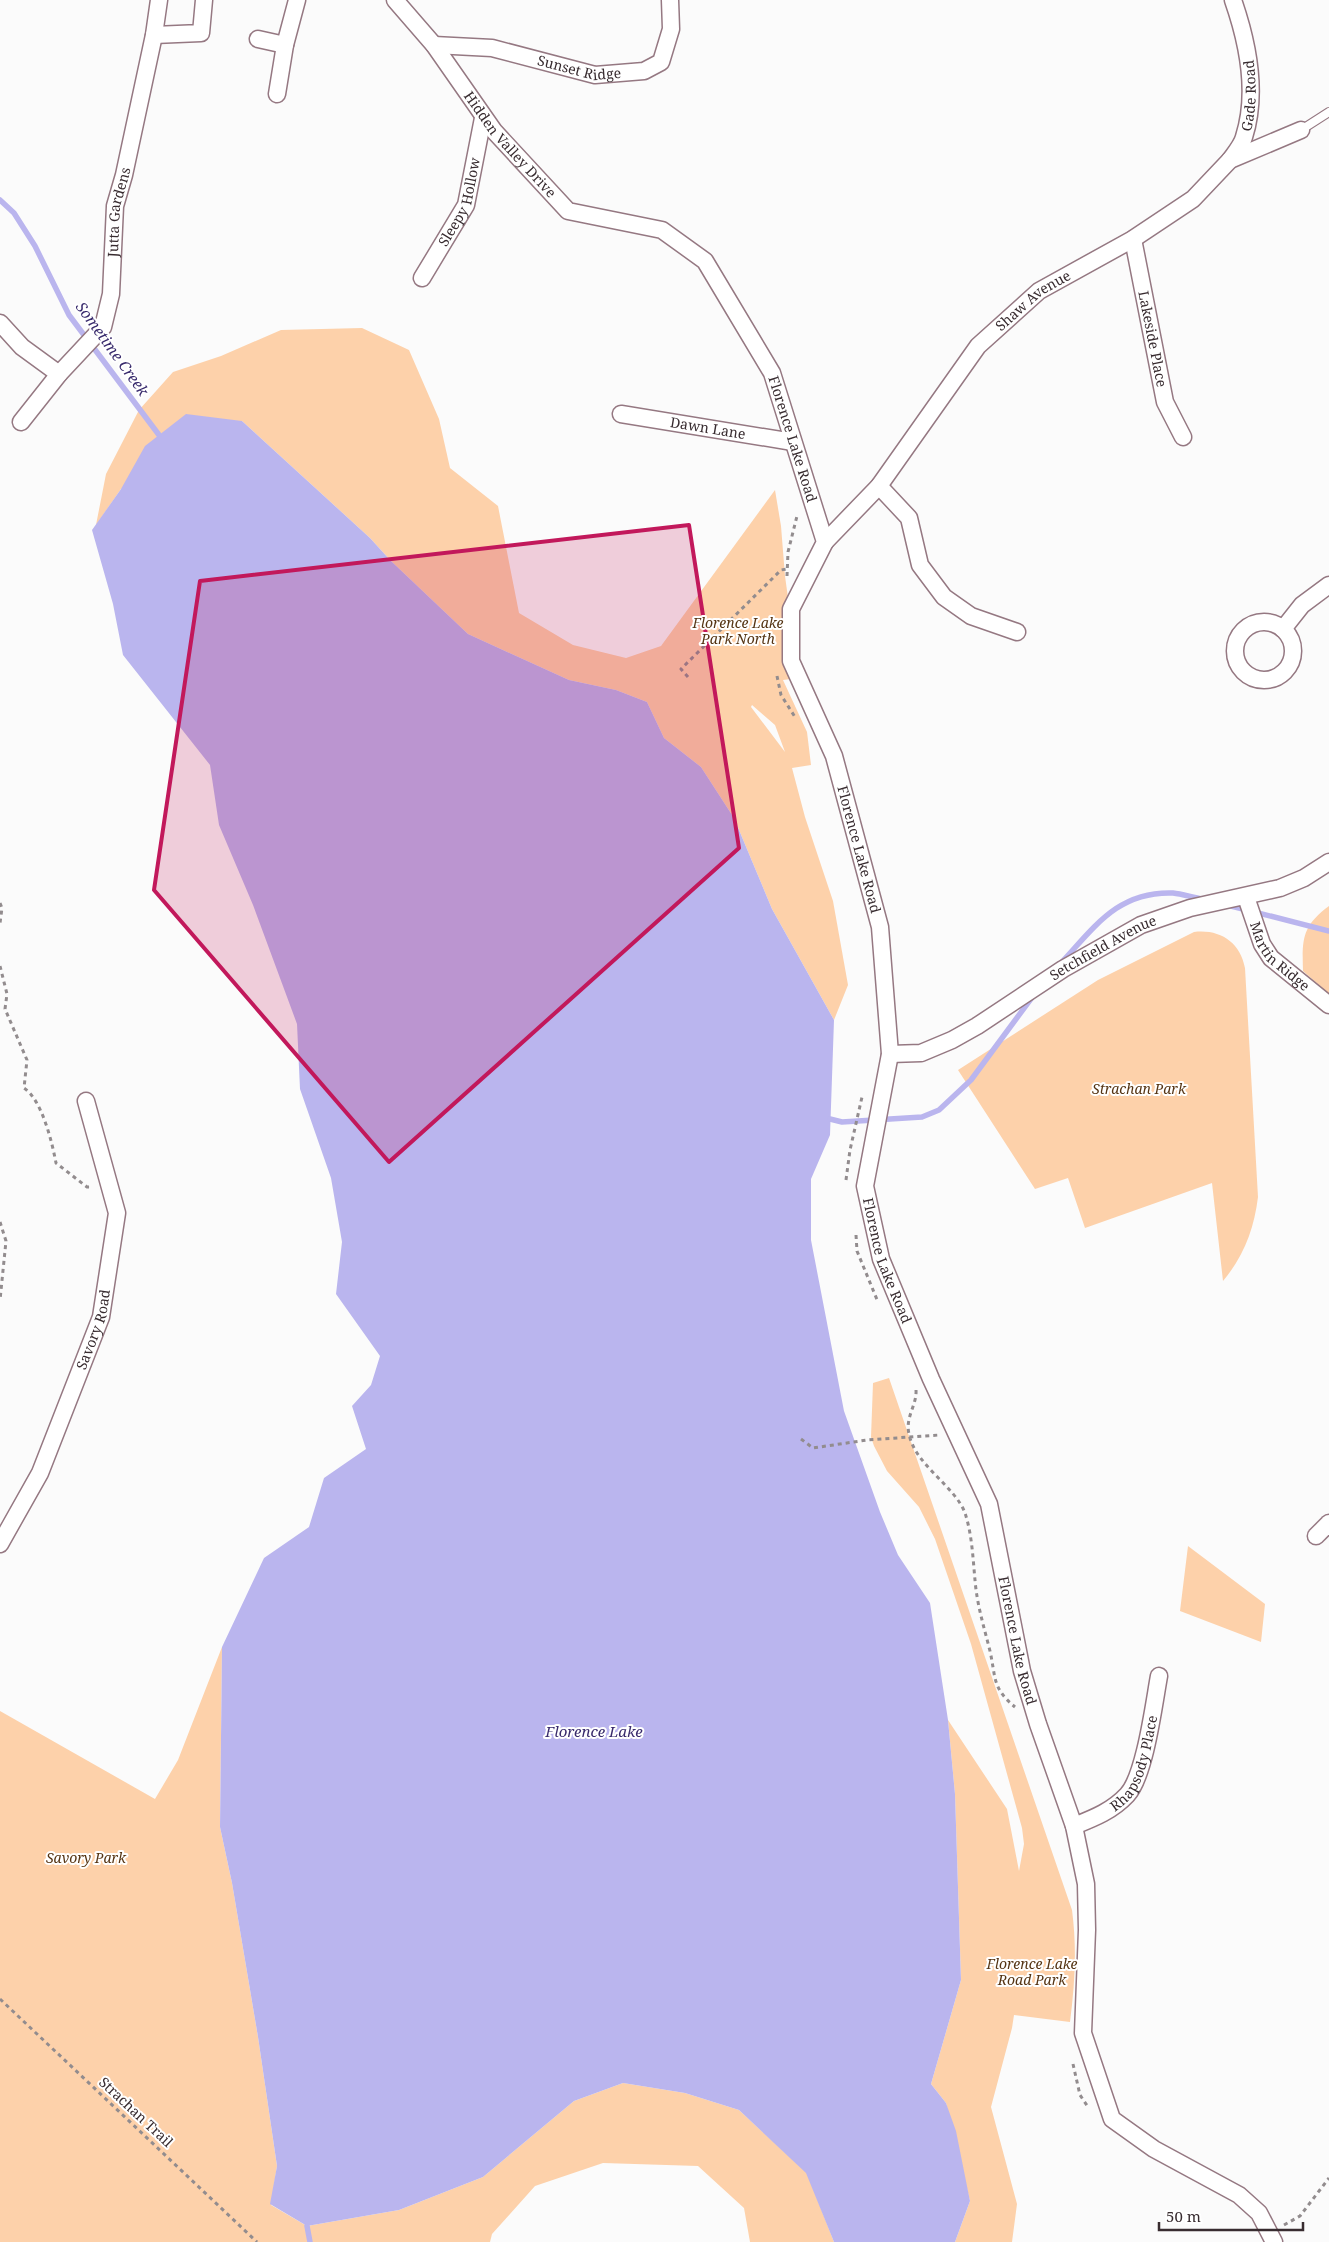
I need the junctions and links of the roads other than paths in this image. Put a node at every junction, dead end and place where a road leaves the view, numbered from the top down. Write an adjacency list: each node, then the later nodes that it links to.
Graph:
1 (159, 0): 7 (street, Jutta Gardens)
2 (204, 0): 7 (street)
3 (297, 0): 9 (street)
4 (395, 0): 10 (street, Hidden Valley Drive)
5 (670, 0): 10 (street, Sunset Ridge)
6 (1233, 0): 15 (street, Gade Road)
7 (154, 34): 20 (street, Jutta Gardens)
8 (258, 39): 9 (street)
9 (285, 45): 11 (street)
10 (434, 45): 13 (street, Hidden Valley Drive)
11 (277, 94)
12 (1329, 112): 14 (lane)
13 (484, 118): 16 (street, Hidden Valley Drive); 18 (street, Sleepy Hollow)
14 (1301, 130): 15 (street, Shaw Avenue)
15 (1230, 160): 17 (street, Shaw Avenue)
16 (662, 230): 24 (street, Florence Lake Road)
17 (1134, 239): 23 (street, Lakeside Place); 25 (street, Shaw Avenue)
18 (422, 278)
19 (0, 322): 20 (street)
20 (59, 374): 22 (street, Jutta Gardens)
21 (621, 414): 24 (street, Dawn Lane)
22 (21, 422)
23 (1183, 437)
24 (793, 442): 26 (street, Florence Lake Road)
25 (879, 486): 26 (street, Shaw Avenue); 29 (street)
26 (825, 542): 33 (street, Florence Lake Road)
27 (1329, 585): 28 (street)
28 (1283, 629)
29 (1018, 632)
30 (1329, 862): 31 (street, Setchfield Avenue)
31 (1246, 897): 32 (street, Martin Ridge); 33 (street, Setchfield Avenue)
32 (1329, 1005)
33 (890, 1054): 39 (street, Florence Lake Road)
34 (86, 1102): 37 (street, Savory Road)
35 (1329, 1522): 36 (street)
36 (1316, 1536)
37 (0, 1544)
38 (1159, 1676): 39 (street, Rhapsody Place)
39 (1074, 1826): 40 (street, Florence Lake Road)
40 (1272, 2237)

